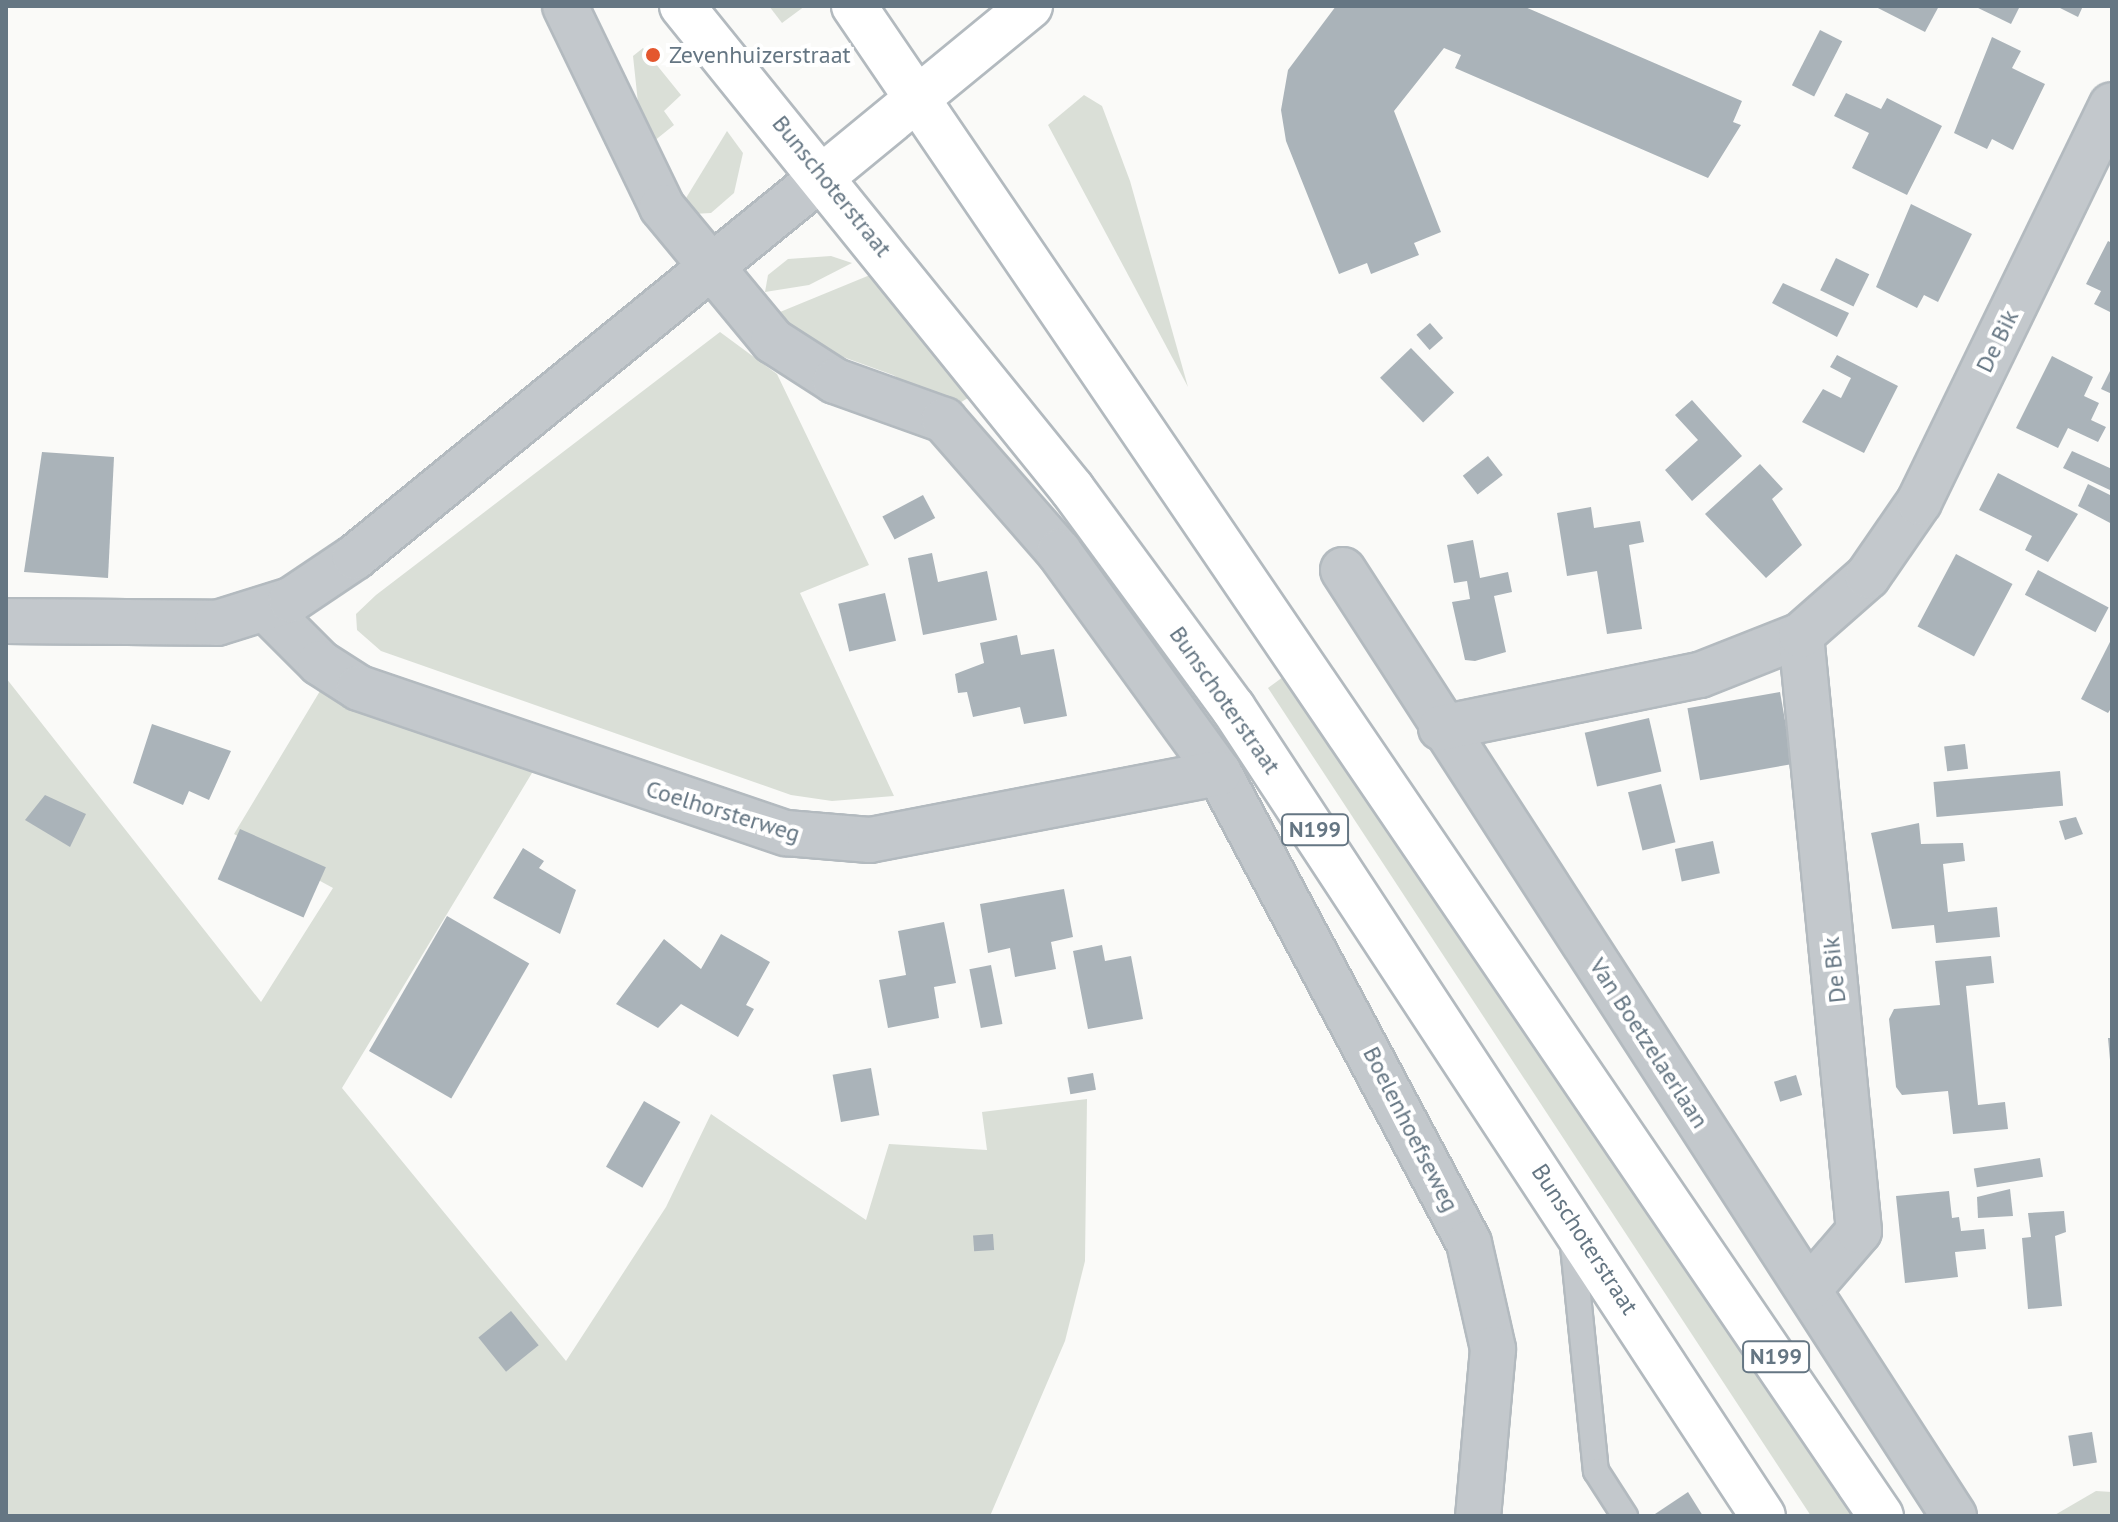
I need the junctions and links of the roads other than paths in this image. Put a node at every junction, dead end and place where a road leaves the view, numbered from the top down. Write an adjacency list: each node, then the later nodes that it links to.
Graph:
1 (565, 6): 8 (street, Bunschoterstraat)
2 (682, 6): 7 (main road, Bunschoterstraat / N199)
3 (854, 6): 5 (main road, N199)
4 (1030, 6): 5 (main road)
5 (918, 96): 7 (main road); 20 (main road, N199)
6 (2112, 105): 12 (street, De Bik)
7 (823, 176): 8 (street); 15 (main road, Bunschoterstraat / N199)
8 (709, 266): 10 (street); 14 (street, Bunschoterstraat)
9 (1343, 570): 13 (street, Van Boetzelaerlaan)
10 (267, 610): 11 (street); 14 (street, Coelhorsterweg)
11 (6, 621)
12 (1801, 635): 13 (street, De Bik); 16 (street, De Bik)
13 (1441, 728): 16 (street, Van Boetzelaerlaan)
14 (1219, 773): 17 (street, Boelenhoefseweg)
15 (1572, 1217): 18 (lane); 19 (main road, Bunschoterstraat / N199)
16 (1810, 1288): 21 (street, Van Boetzelaerlaan)
17 (1478, 1516)
18 (1625, 1516)
19 (1763, 1516)
20 (1881, 1516)
21 (1954, 1516)

